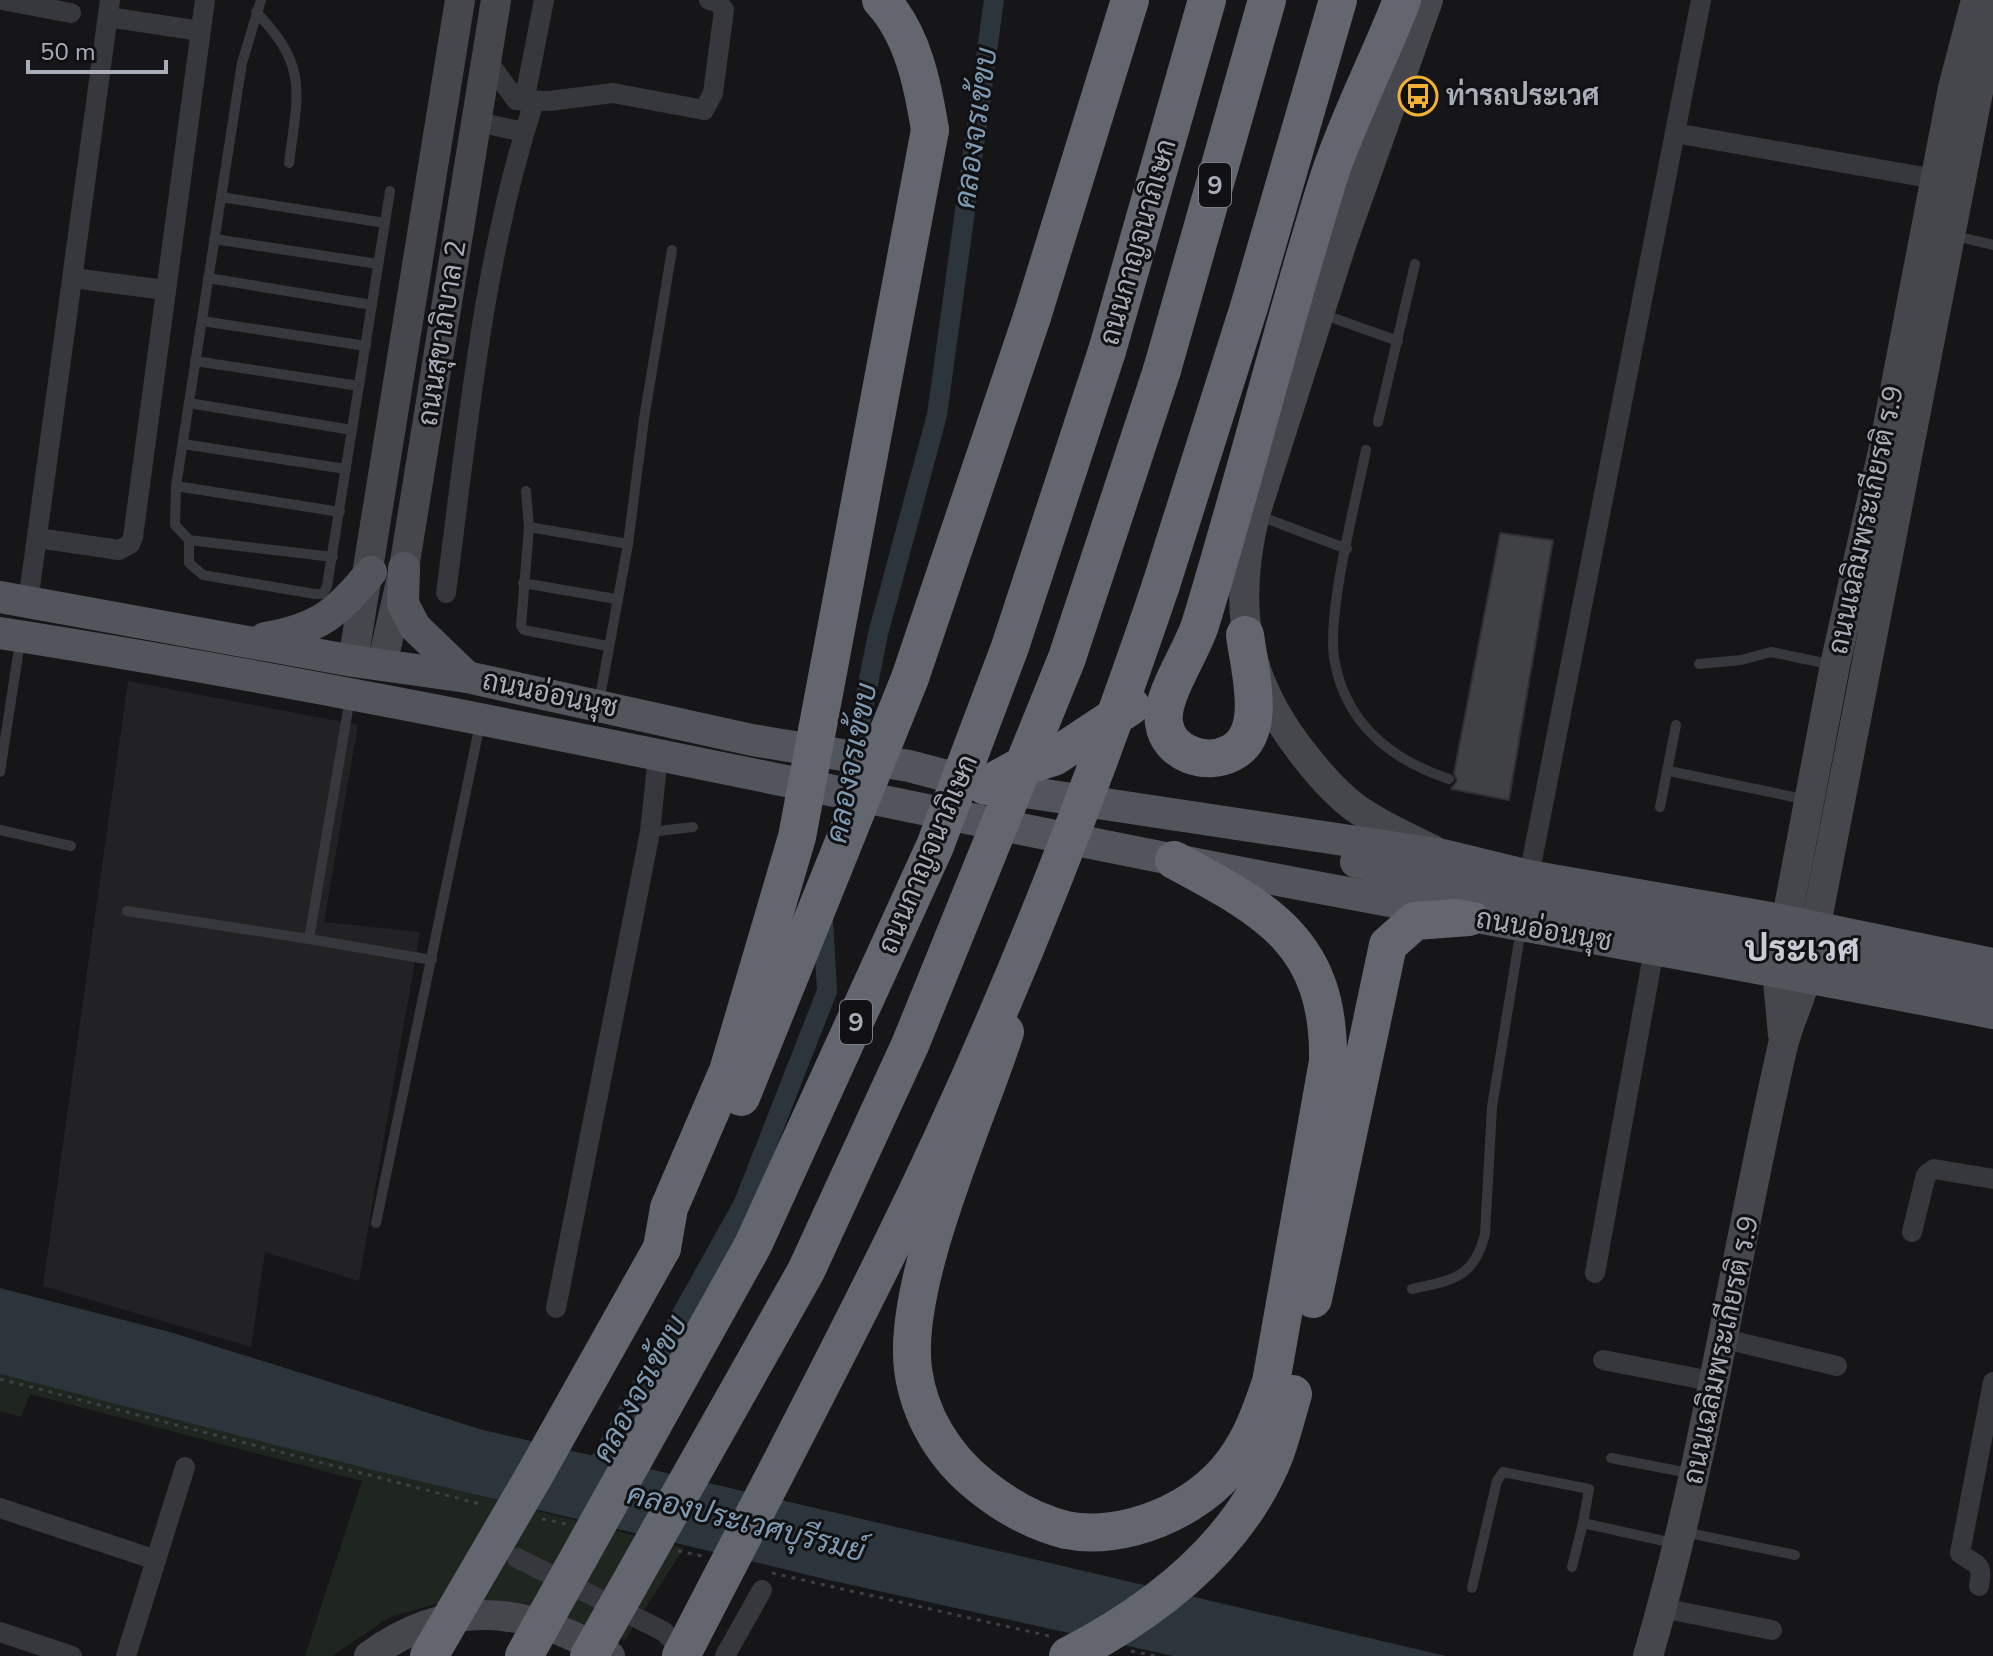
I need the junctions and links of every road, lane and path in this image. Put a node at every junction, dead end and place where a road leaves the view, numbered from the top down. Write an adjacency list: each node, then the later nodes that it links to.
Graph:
1 (2, 0): 19 (street)
2 (205, 0): 21 (street)
3 (261, 0): 18 (lane)
4 (460, 0): 65 (main road, ถนนสุขาภิบาล 2)
5 (496, 0): 22 (main road, ถนนสุขาภิบาล 2)
6 (544, 0): 23 (street)
7 (709, 0): 23 (street)
8 (881, 0): 117 (highway, bridge)
9 (1130, 0): 117 (highway, bridge)
10 (1207, 0): 147 (highway, ถนนกาญจนาภิเษก / 9, bridge)
11 (1267, 0): 148 (highway, ถนนกาญจนาภิเษก / 9, bridge)
12 (1338, 0): 98 (highway, bridge)
13 (1402, 0): 74 (highway)
14 (1428, 0): 42 (main road)
15 (1701, 0): 26 (street)
16 (1976, 0): 28 (main road, ถนนเฉลิมพระเกียรติ ร.9)
17 (109, 8): 21 (street); 38 (street)
18 (256, 12): 27 (lane); 30 (lane)
19 (71, 13)
20 (1993, 15): 32 (main road, ถนนเฉลิมพระเกียรติ ร.9)
21 (200, 31): 40 (street)
22 (487, 60): 23 (street); 24 (main road, ถนนสุขาภิบาล 2)
23 (529, 102): 25 (street)
24 (477, 122): 25 (street); 64 (main road, ถนนสุขาภิบาล 2)
25 (524, 132): 67 (street)
26 (1675, 133): 28 (street); 97 (street)
27 (289, 163)
28 (1935, 179): 77 (main road, ถนนเฉลิมพระเกียรติ ร.9)
29 (390, 191): 31 (lane)
30 (221, 197): 31 (lane); 33 (lane)
31 (385, 223): 36 (lane)
32 (1949, 234): 34 (lane); 102 (main road, ถนนเฉลิมพระเกียรติ ร.9)
33 (214, 239): 36 (lane); 39 (lane)
34 (1993, 245)
35 (672, 250): 61 (lane)
36 (378, 264): 41 (lane)
37 (1415, 264): 44 (lane)
38 (73, 278): 40 (street); 59 (street)
39 (208, 278): 41 (lane); 43 (lane)
40 (165, 290): 59 (street)
41 (372, 305): 45 (lane)
42 (1320, 313): 44 (lane); 57 (main road)
43 (202, 321): 45 (lane); 46 (lane)
44 (1398, 341): 49 (lane)
45 (366, 346): 47 (lane)
46 (195, 361): 47 (lane); 48 (lane)
47 (359, 386): 50 (lane)
48 (189, 403): 50 (lane); 51 (lane)
49 (1378, 422)
50 (352, 430): 53 (lane)
51 (183, 444): 53 (lane); 54 (lane)
52 (1366, 450): 62 (lane)
53 (346, 469): 56 (lane)
54 (176, 486): 56 (lane); 60 (lane)
55 (526, 491): 58 (lane)
56 (340, 512): 63 (lane)
57 (1255, 514): 62 (lane); 71 (main road)
58 (529, 527): 61 (lane); 66 (lane)
59 (38, 538): 68 (street)
60 (189, 540): 63 (lane); 63 (lane)
61 (628, 544): 69 (lane)
62 (1347, 549): 86 (lane)
63 (333, 557)
64 (404, 568): 75 (main road, ถนนสุขาภิบาล 2); 78 (main road)
65 (371, 572): 72 (main road); 75 (main road, ถนนสุขาภิบาล 2)
66 (523, 583): 69 (lane); 73 (lane)
67 (446, 593)
68 (14, 599): 72 (main road, ถนนอ่อนนุช)
69 (616, 599): 73 (lane)
70 (10, 635): 79 (main road, ถนนอ่อนนุช); 85 (lane)
71 (1245, 635): 74 (highway); 96 (main road)
72 (246, 641): 75 (main road, ถนนอ่อนนุช)
73 (608, 646): 80 (lane)
74 (1189, 653): 87 (highway)
75 (368, 663): 78 (main road, ถนนอ่อนนุช); 79 (main road)
76 (1699, 664): 77 (lane)
77 (1835, 665): 88 (main road, ถนนเฉลิมพระเกียรติ ร.9)
78 (467, 677): 80 (main road, ถนนอ่อนนุช)
79 (364, 699): 81 (main road, ถนนอ่อนนุช); 104 (lane)
80 (598, 704): 87 (main road, ถนนอ่อนนุช, bridge)
81 (481, 720): 83 (main road, ถนนอ่อนนุช); 108 (lane)
82 (1676, 725): 84 (lane)
83 (658, 756): 93 (street); 94 (main road, ถนนอ่อนนุช, bridge)
84 (1669, 771): 88 (lane); 90 (lane)
85 (0, 772)
86 (1449, 779)
87 (985, 786): 89 (main road, ถนนอ่อนนุช)
88 (1809, 800): 102 (main road, ถนนเฉลิมพระเกียรติ ร.9)
89 (1097, 803): 94 (main road, ถนนอ่อนนุช); 96 (main road, ถนนอ่อนนุช)
90 (1660, 807)
91 (693, 827): 93 (lane)
92 (0, 830): 95 (lane)
93 (650, 832): 120 (street)
94 (1173, 843): 101 (main road, ถนนอ่อนนุช); 111 (main road, ถนนอ่อนนุช, bridge); 126 (highway)
95 (71, 846)
96 (1443, 855): 97 (main road, ถนนอ่อนนุช)
97 (1529, 876): 99 (main road, ถนนอ่อนนุช)
98 (1052, 880): 126 (highway, bridge); 150 (highway, bridge)
99 (1710, 910): 102 (main road, ถนนอ่อนนุช); 107 (main road)
100 (127, 911): 104 (lane)
101 (1469, 917): 103 (main road, ถนนอ่อนนุช); 126 (highway)
102 (1801, 925): 105 (main road, ถนนอ่อนนุช); 110 (main road, ถนนเฉลิมพระเกียรติ ร.9)
103 (1522, 927): 106 (main road, ถนนอ่อนนุช); 119 (lane)
104 (309, 939): 108 (lane)
105 (1896, 943): 109 (main road, ถนนอ่อนนุช); 112 (main road)
106 (1654, 950): 107 (main road, ถนนอ่อนนุช); 118 (street)
107 (1699, 957): 110 (main road, ถนนอ่อนนุช)
108 (432, 960): 115 (lane)
109 (1993, 964)
110 (1792, 973): 112 (main road, ถนนอ่อนนุช); 121 (main road, ถนนเฉลิมพระเกียรติ ร.9)
111 (1993, 985)
112 (1887, 991): 113 (main road, ถนนอ่อนนุช)
113 (1993, 1013)
114 (1993, 1179): 116 (street)
115 (376, 1223)
116 (1912, 1232)
117 (662, 1248): 146 (highway, bridge)
118 (1595, 1273)
119 (1412, 1289)
120 (556, 1308)
121 (1725, 1339): 123 (street); 124 (main road, ถนนเฉลิมพระเกียรติ ร.9)
122 (1603, 1360): 124 (street)
123 (1837, 1366)
124 (1716, 1382): 129 (main road, ถนนเฉลิมพระเกียรติ ร.9)
125 (1992, 1391): 137 (street)
126 (1265, 1442): 153 (highway)
127 (1611, 1458): 129 (lane)
128 (185, 1467): 135 (street)
129 (1695, 1474): 132 (main road, ถนนเฉลิมพระเกียรติ ร.9)
130 (0, 1508): 135 (street)
131 (1583, 1523): 132 (lane); 136 (lane); 138 (lane)
132 (1680, 1538): 133 (lane); 140 (main road, ถนนเฉลิมพระเกียรติ ร.9)
133 (1795, 1555)
134 (517, 1558): 151 (street)
135 (156, 1560): 144 (street)
136 (1572, 1567)
137 (1979, 1586)
138 (1472, 1588)
139 (762, 1590): 152 (street)
140 (1662, 1608): 141 (street); 154 (main road, ถนนเฉลิมพระเกียรติ ร.9)
141 (1772, 1630)
142 (0, 1632): 143 (street)
143 (72, 1656)
144 (126, 1656)
145 (369, 1656): 149 (main road)
146 (429, 1656)
147 (524, 1656)
148 (589, 1656)
149 (610, 1656)
150 (681, 1656)
151 (689, 1656)
152 (725, 1656)
153 (1068, 1656)
154 (1648, 1656)

